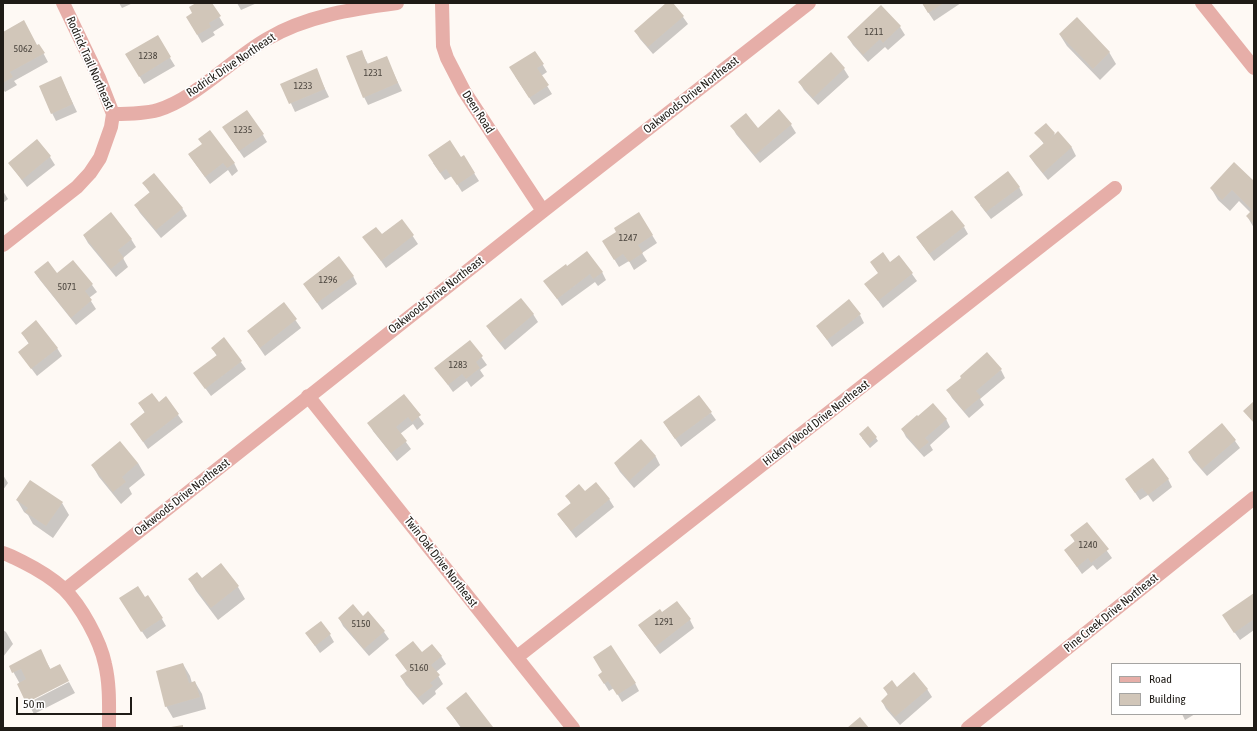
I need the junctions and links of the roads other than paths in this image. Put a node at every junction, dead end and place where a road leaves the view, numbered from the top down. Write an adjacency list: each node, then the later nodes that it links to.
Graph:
1 (63, 3): 7 (street, Rodrick Trail Northeast)
2 (397, 3): 7 (street, Rodrick Drive Northeast)
3 (442, 3): 9 (street, Deen Road)
4 (809, 3): 9 (street, Oakwoods Drive Northeast)
5 (1202, 3): 6 (street)
6 (1254, 68)
7 (113, 114): 10 (street, Rodrick Trail Northeast)
8 (1115, 188): 15 (street, Hickory Wood Drive Northeast)
9 (543, 211): 11 (street, Oakwoods Drive Northeast)
10 (3, 245)
11 (308, 396): 14 (street, Oakwoods Drive Northeast); 15 (street, Twin Oak Drive Northeast)
12 (1254, 498): 18 (street, Pine Creek Drive Northeast)
13 (3, 554): 14 (street)
14 (65, 590): 16 (street)
15 (516, 657): 17 (street, Twin Oak Drive Northeast)
16 (109, 728)
17 (573, 728)
18 (968, 728)

